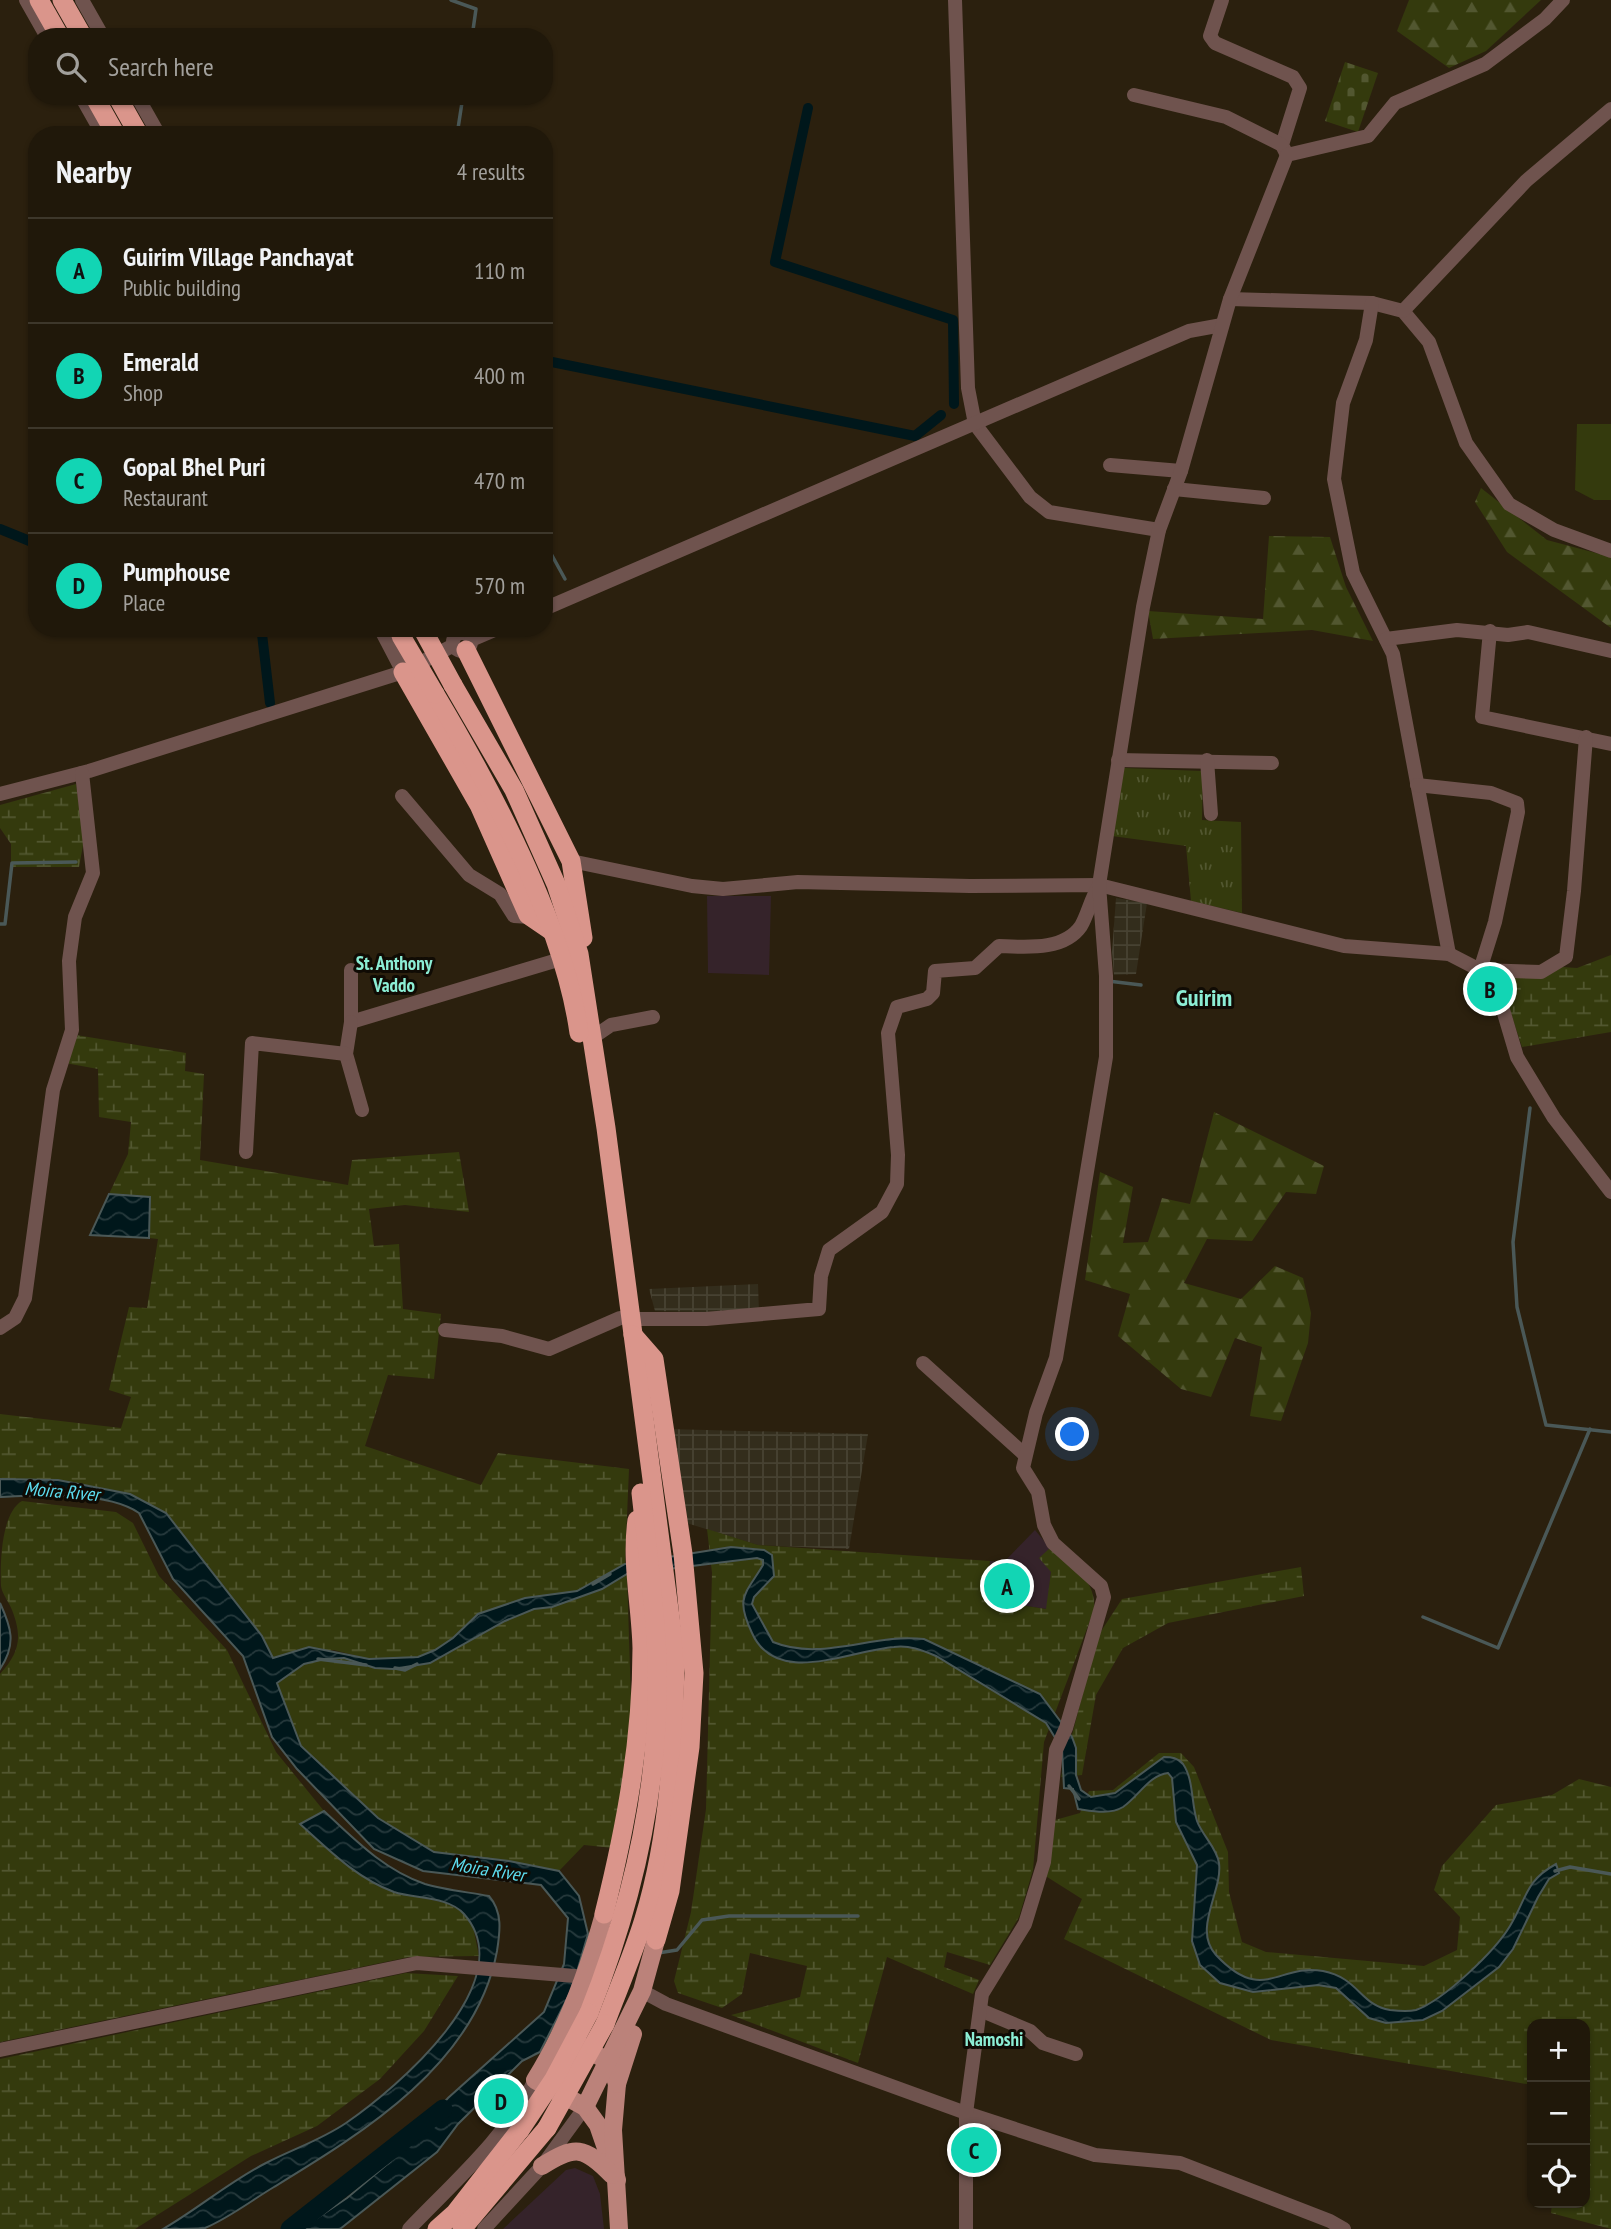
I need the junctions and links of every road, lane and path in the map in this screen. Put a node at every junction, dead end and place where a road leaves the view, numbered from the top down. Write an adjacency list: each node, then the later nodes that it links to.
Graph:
1 (26, 0): 8 (street)
2 (39, 0): 9 (highway)
3 (62, 0): 10 (highway)
4 (82, 0): 11 (street)
5 (955, 0): 27 (street)
6 (1222, 0): 22 (street)
7 (1563, 0): 22 (street)
8 (42, 28)
9 (55, 28)
10 (78, 28)
11 (98, 28)
12 (1134, 95): 22 (street)
13 (86, 105): 18 (street)
14 (99, 105): 19 (highway)
15 (122, 105): 20 (highway)
16 (142, 105): 21 (street)
17 (1611, 109): 25 (street)
18 (98, 126)
19 (111, 126)
20 (134, 126)
21 (154, 126)
22 (1284, 150): 23 (street)
23 (1230, 299): 24 (street); 26 (street)
24 (1372, 303): 25 (street); 39 (street)
25 (1403, 311): 33 (street)
26 (1222, 324): 27 (street); 29 (street)
27 (975, 424): 32 (street); 34 (street)
28 (1110, 465): 29 (street)
29 (1181, 471): 30 (street)
30 (1174, 489): 31 (street); 32 (street)
31 (1264, 498)
32 (1159, 530): 45 (street)
33 (1611, 551)
34 (553, 605)
35 (1490, 631): 39 (street); 41 (street); 43 (street)
36 (385, 637): 42 (street)
37 (402, 637): 56 (highway, bridge)
38 (427, 637): 58 (highway, bridge)
39 (1386, 639): 49 (street)
40 (459, 640): 42 (street); 53 (highway)
41 (1611, 651)
42 (403, 672): 48 (street); 55 (highway)
43 (1586, 737): 44 (street); 60 (street)
44 (1611, 744)
45 (1118, 760): 46 (street); 54 (street)
46 (1208, 760): 47 (street); 52 (street)
47 (1272, 763)
48 (82, 773): 50 (street); 69 (street)
49 (1417, 785): 57 (street); 60 (street)
50 (0, 794)
51 (402, 796): 55 (street)
52 (1211, 814)
53 (572, 861): 54 (street); 58 (highway)
54 (1099, 884): 57 (street); 68 (street); 72 (street)
55 (530, 917): 56 (highway)
56 (550, 930): 58 (highway)
57 (1448, 954): 60 (street)
58 (570, 957): 62 (street); 63 (highway); 68 (highway)
59 (351, 970): 62 (street)
60 (1480, 970): 67 (street)
61 (653, 1017): 63 (street)
62 (351, 1022): 64 (street)
63 (592, 1038): 68 (highway)
64 (346, 1054): 65 (street); 66 (street)
65 (362, 1110)
66 (246, 1152)
67 (1611, 1192)
68 (628, 1324): 70 (street); 73 (highway); 75 (highway); 79 (highway)
69 (0, 1328)
70 (445, 1330)
71 (923, 1363): 72 (street)
72 (1026, 1455): 78 (street)
73 (641, 1493): 74 (highway); 79 (highway)
74 (604, 1914): 76 (main road)
75 (656, 1940): 77 (main road)
76 (582, 1976): 80 (main road); 81 (street)
77 (639, 1998): 83 (main road); 85 (main road); 87 (street)
78 (980, 2010): 82 (street); 87 (street)
79 (597, 2018): 91 (highway, bridge); 92 (highway, bridge)
80 (559, 2035): 83 (main road); 84 (main road)
81 (0, 2050)
82 (1076, 2054)
83 (610, 2062): 85 (main road); 86 (main road)
84 (534, 2080): 86 (main road); 90 (street)
85 (617, 2084): 89 (main road)
86 (585, 2107): 88 (street); 89 (main road)
87 (966, 2113): 95 (street); 96 (street)
88 (542, 2166): 89 (main road); 93 (street)
89 (617, 2180): 94 (main road)
90 (409, 2229)
91 (438, 2229)
92 (462, 2229)
93 (484, 2229)
94 (619, 2229)
95 (966, 2229)
96 (1344, 2229)

